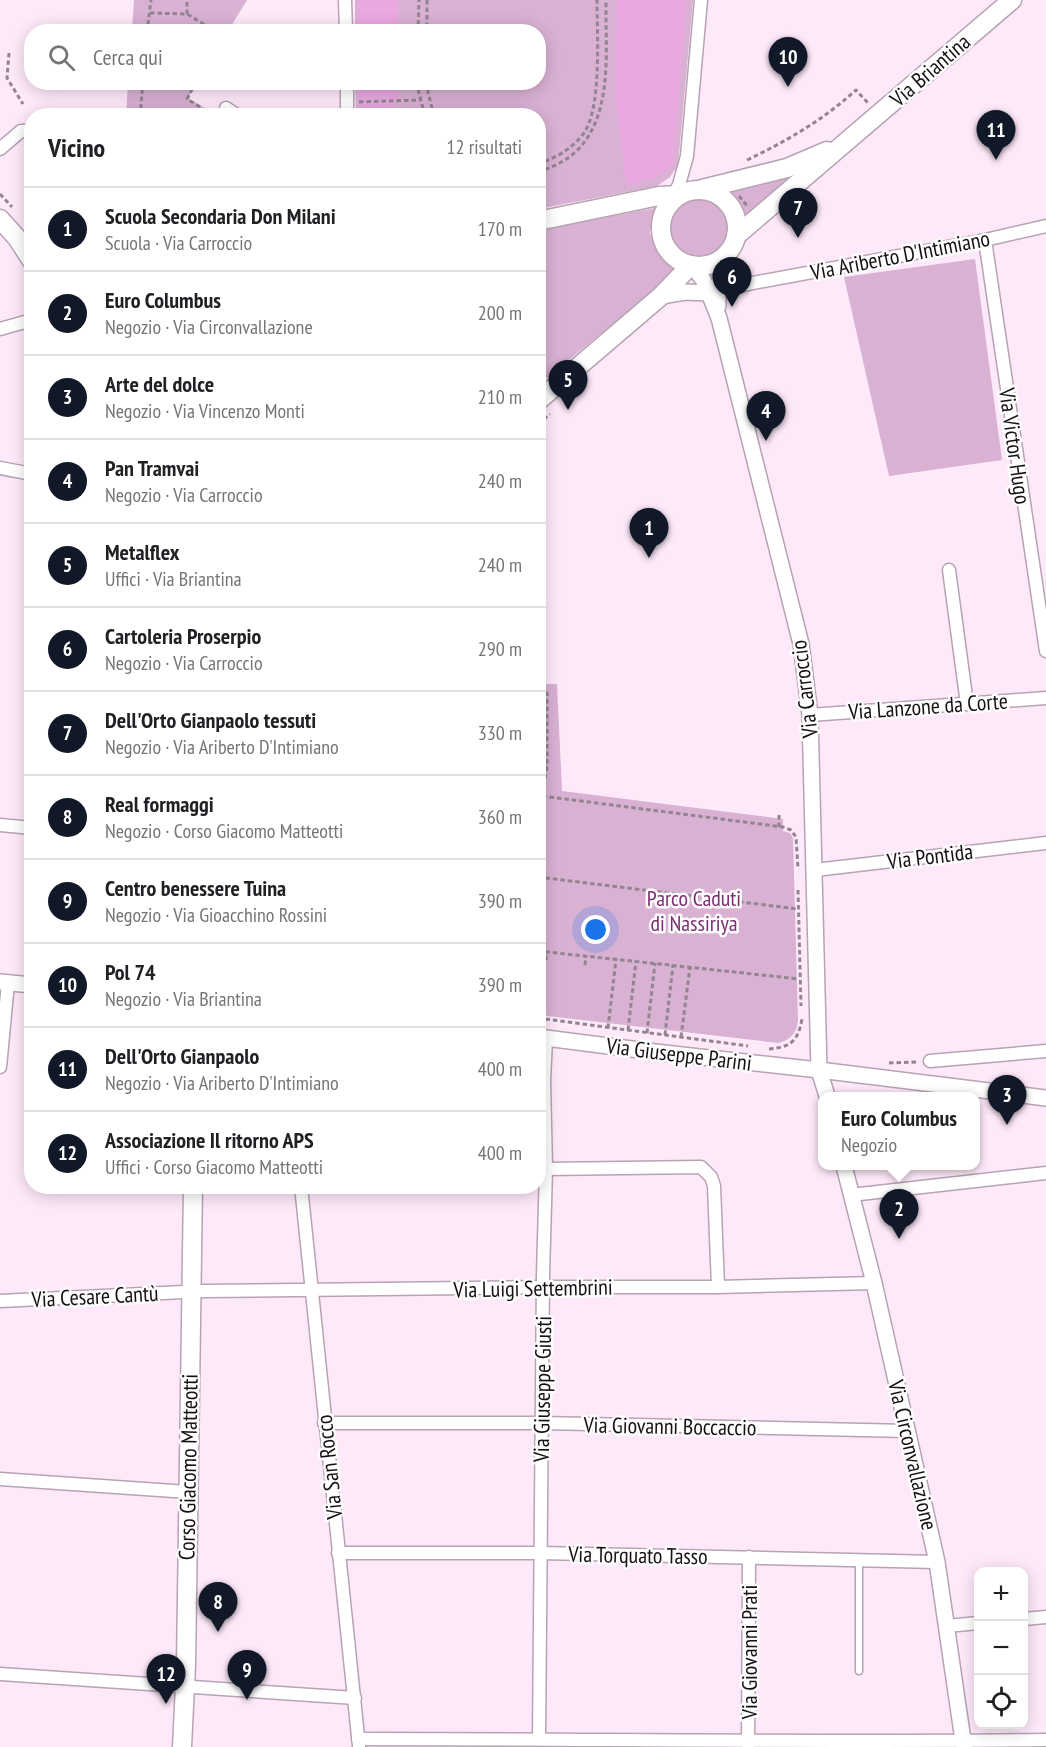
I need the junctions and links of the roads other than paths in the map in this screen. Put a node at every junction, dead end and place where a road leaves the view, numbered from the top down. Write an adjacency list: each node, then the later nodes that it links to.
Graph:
1 (345, 0): 4 (street)
2 (700, 0): 10 (street)
3 (1012, 0): 8 (main road, Via Briantina)
4 (345, 24)
5 (347, 90): 6 (street)
6 (347, 108)
7 (24, 130): 9 (street)
8 (847, 141): 10 (main road, Via Briantina); 14 (main road, Via Briantina)
9 (0, 149)
10 (680, 196): 12 (main road, Via Briantina); 14 (main road); 18 (main road)
11 (0, 219): 16 (main road)
12 (546, 220)
13 (1046, 226): 15 (street, Via Ariberto D'Intimiano)
14 (736, 236): 17 (main road)
15 (985, 240): 19 (street, Via Ariberto D'Intimiano); 28 (street, Via Victor Hugo)
16 (24, 243)
17 (723, 264): 18 (main road); 19 (street, Via Ariberto D'Intimiano); 20 (street)
18 (692, 265): 20 (street, Via Carroccio); 21 (main road)
19 (753, 283): 20 (street, Via Ariberto D'Intimiano)
20 (714, 292): 21 (street); 31 (street, Via Carroccio)
21 (661, 296): 24 (main road)
22 (24, 322): 23 (street)
23 (0, 329)
24 (546, 405)
25 (0, 468): 26 (street)
26 (24, 472)
27 (949, 570): 30 (street)
28 (1046, 651)
29 (1046, 698): 30 (street, Via Lanzone da Corte)
30 (967, 704): 31 (street, Via Lanzone da Corte)
31 (810, 715): 35 (street, Via Carroccio)
32 (0, 825): 33 (street)
33 (24, 827)
34 (1046, 843): 35 (street, Via Pontida)
35 (815, 870): 42 (street, Via Carroccio)
36 (4, 982): 37 (street); 41 (street)
37 (24, 984)
38 (546, 1038): 42 (street, Via Giuseppe Parini)
39 (1046, 1051): 40 (street)
40 (930, 1061)
41 (0, 1067)
42 (819, 1070): 43 (street); 44 (street, Via Giuseppe Parini)
43 (826, 1092)
44 (1046, 1098)
45 (546, 1169): 54 (street)
46 (845, 1170): 51 (street, Via Circonvallazione)
47 (1046, 1173): 51 (street)
48 (193, 1194): 56 (main road, Corso Giacomo Matteotti)
49 (302, 1194): 55 (street, Via San Rocco)
50 (545, 1194): 53 (street, Via Giuseppe Giusti)
51 (851, 1195): 52 (street, Via Circonvallazione)
52 (874, 1282): 54 (street, Via Luigi Settembrini); 60 (street, Via Circonvallazione)
53 (543, 1287): 54 (street, Via Luigi Settembrini); 55 (street, Via Luigi Settembrini); 59 (street, Via Giuseppe Giusti)
54 (718, 1287)
55 (311, 1291): 56 (street, Via Luigi Settembrini); 58 (street, Via San Rocco)
56 (191, 1292): 57 (street, Via Cesare Cantù); 62 (main road, Corso Giacomo Matteotti)
57 (0, 1301)
58 (324, 1423): 59 (street, Via Giovanni Boccaccio); 63 (street, Via San Rocco)
59 (542, 1424): 60 (street, Via Giovanni Boccaccio); 64 (street, Via Giuseppe Giusti)
60 (908, 1431): 67 (street, Via Circonvallazione)
61 (0, 1479): 62 (street)
62 (188, 1492): 74 (main road, Corso Giacomo Matteotti)
63 (338, 1553): 64 (street, Via Torquato Tasso); 75 (street, Via San Rocco)
64 (540, 1553): 65 (street, Via Torquato Tasso); 76 (street, Via Giuseppe Giusti)
65 (749, 1557): 66 (street, Via Torquato Tasso); 79 (street, Via Giovanni Prati)
66 (859, 1560): 67 (street, Via Torquato Tasso); 72 (lane)
67 (937, 1563): 71 (street, Via Circonvallazione)
68 (1046, 1617): 69 (street)
69 (1028, 1619)
70 (974, 1623): 71 (street)
71 (947, 1626): 80 (street, Via Circonvallazione)
72 (859, 1671)
73 (0, 1674): 74 (street)
74 (185, 1686): 75 (street); 81 (main road, Corso Giacomo Matteotti)
75 (355, 1698): 78 (street, Via San Rocco)
76 (539, 1739): 78 (street); 79 (street)
77 (1046, 1740): 80 (street)
78 (358, 1743)
79 (748, 1744): 80 (street)
80 (964, 1744)
81 (182, 1747)

